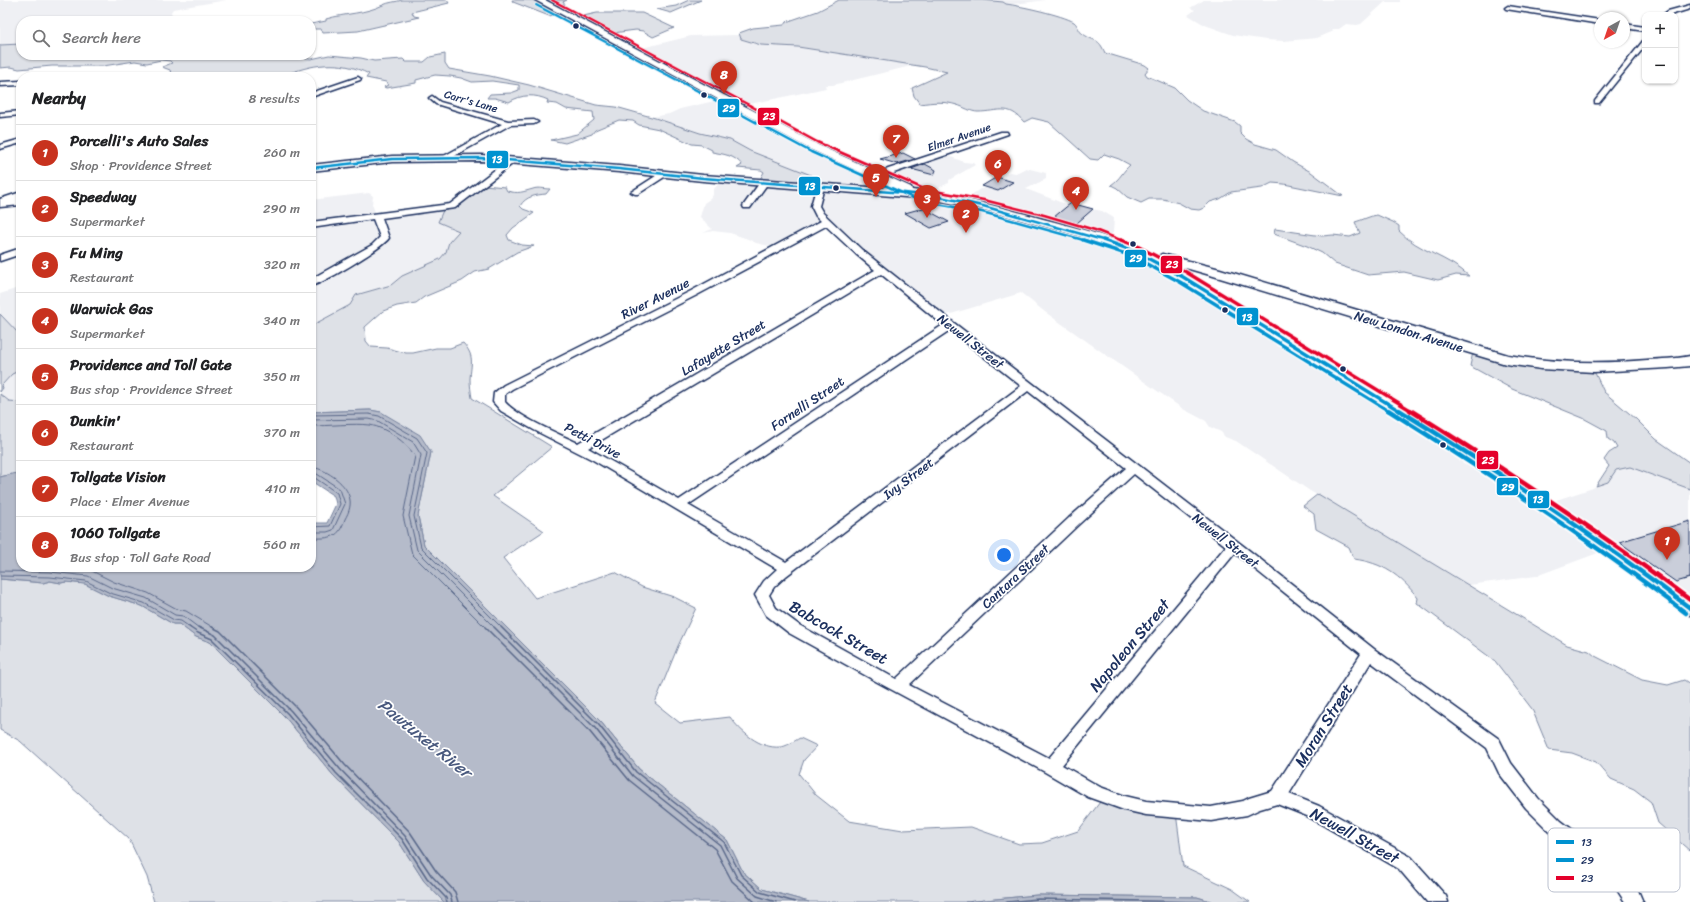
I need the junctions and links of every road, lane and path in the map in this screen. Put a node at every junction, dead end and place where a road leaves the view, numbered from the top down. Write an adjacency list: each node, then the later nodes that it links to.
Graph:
1 (539, 0): 26 (main road)
2 (1690, 7): 4 (street)
3 (1508, 8): 5 (street)
4 (1671, 12)
5 (1594, 21)
6 (1630, 27): 7 (street)
7 (1642, 29)
8 (1642, 45): 14 (street)
9 (358, 79): 12 (street)
10 (16, 83): 11 (street)
11 (0, 84)
12 (316, 93)
13 (432, 98): 18 (street, Carr's Lane)
14 (1597, 102)
15 (16, 114): 16 (street)
16 (0, 115)
17 (534, 122): 18 (street)
18 (508, 123): 22 (street, Carr's Lane)
19 (1004, 134): 26 (street, Elmer Avenue)
20 (16, 142): 21 (street)
21 (0, 147)
22 (447, 158): 23 (main road); 24 (main road)
23 (512, 161): 25 (main road); 35 (street)
24 (316, 167)
25 (665, 174): 27 (main road); 29 (street)
26 (876, 176): 30 (main road)
27 (764, 183): 28 (main road); 34 (street)
28 (820, 187): 30 (main road); 36 (street, Newell Street)
29 (635, 192)
30 (922, 195): 38 (main road)
31 (16, 197): 33 (street)
32 (16, 201): 33 (main road)
33 (0, 203)
34 (747, 206)
35 (377, 217): 37 (street); 42 (street)
36 (826, 222): 41 (street, Newell Street); 46 (street, River Avenue)
37 (316, 224)
38 (1134, 251): 44 (main road, New London Avenue); 52 (main road)
39 (16, 253): 40 (street)
40 (0, 258)
41 (882, 270): 43 (street, Newell Street); 47 (street, Lafayette Street)
42 (316, 280)
43 (950, 325): 45 (street, Newell Street); 49 (street, Fornelli Street)
44 (1690, 361)
45 (1028, 386): 48 (street, Newell Street); 51 (street, Ivy Street)
46 (499, 397): 47 (street, Petti Drive)
47 (579, 448): 49 (street, Petti Drive)
48 (1134, 468): 50 (street, Newell Street); 54 (street, Cantara Street)
49 (680, 505): 51 (street)
50 (1234, 546): 53 (street, Newell Street); 55 (street, Napoleon Street)
51 (788, 569): 54 (street, Babcock Street)
52 (1690, 608)
53 (1369, 653): 56 (street, Moran Street); 57 (street, Newell Street)
54 (898, 686): 55 (street, Babcock Street)
55 (1051, 767): 56 (street)
56 (1278, 797): 59 (street, Newell Street)
57 (1558, 828)
58 (1630, 892): 60 (street, Newell Street)
59 (1439, 902)
60 (1634, 902)

